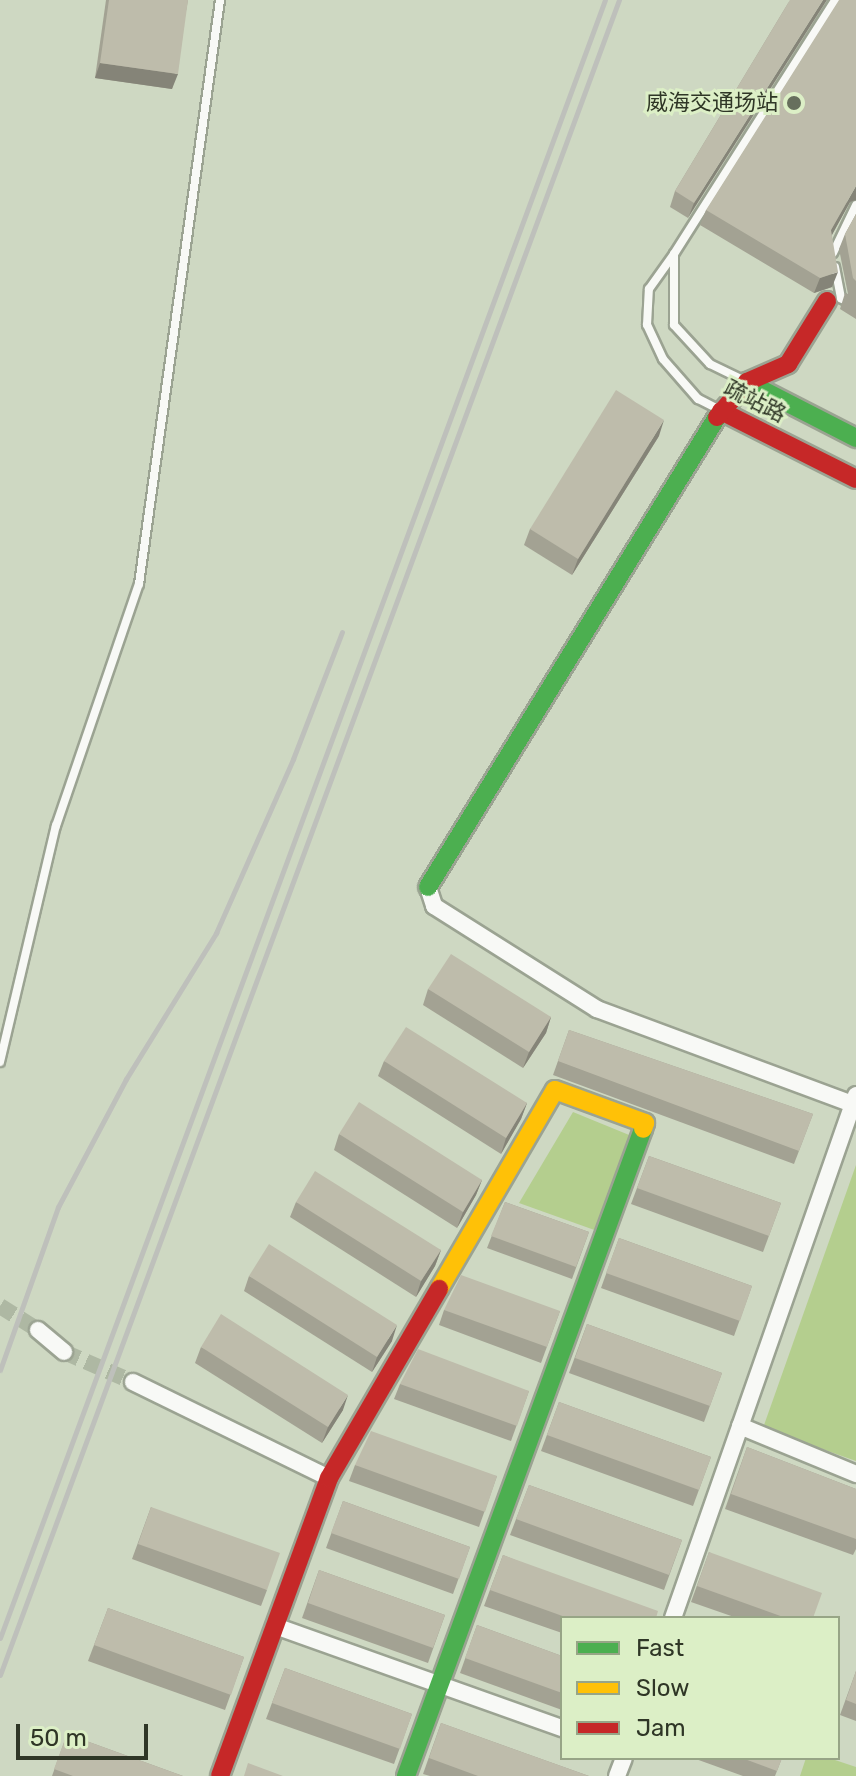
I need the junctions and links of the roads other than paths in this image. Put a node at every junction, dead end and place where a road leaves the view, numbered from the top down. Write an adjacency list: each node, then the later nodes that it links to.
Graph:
1 (220, 0): 12 (lane)
2 (835, 0): 4 (lane)
3 (856, 205): 6 (lane)
4 (674, 254): 7 (lane, 疏站路); 8 (lane, 疏站路)
5 (827, 301): 7 (street)
6 (856, 307)
7 (747, 382): 8 (street); 9 (street, 疏站路)
8 (721, 411): 10 (street, 疏站路); 11 (street)
9 (856, 438)
10 (856, 479)
11 (428, 887): 13 (street)
12 (0, 1062)
13 (854, 1100): 17 (street)
14 (38, 1330): 15 (street)
15 (64, 1352)
16 (133, 1382): 19 (street)
17 (740, 1426): 18 (street); 20 (street)
18 (856, 1474)
19 (329, 1478): 21 (street); 22 (street)
20 (674, 1616)
21 (275, 1626): 22 (street); 24 (street)
22 (440, 1685): 23 (street); 25 (street)
23 (560, 1727)
24 (220, 1776)
25 (406, 1776)

